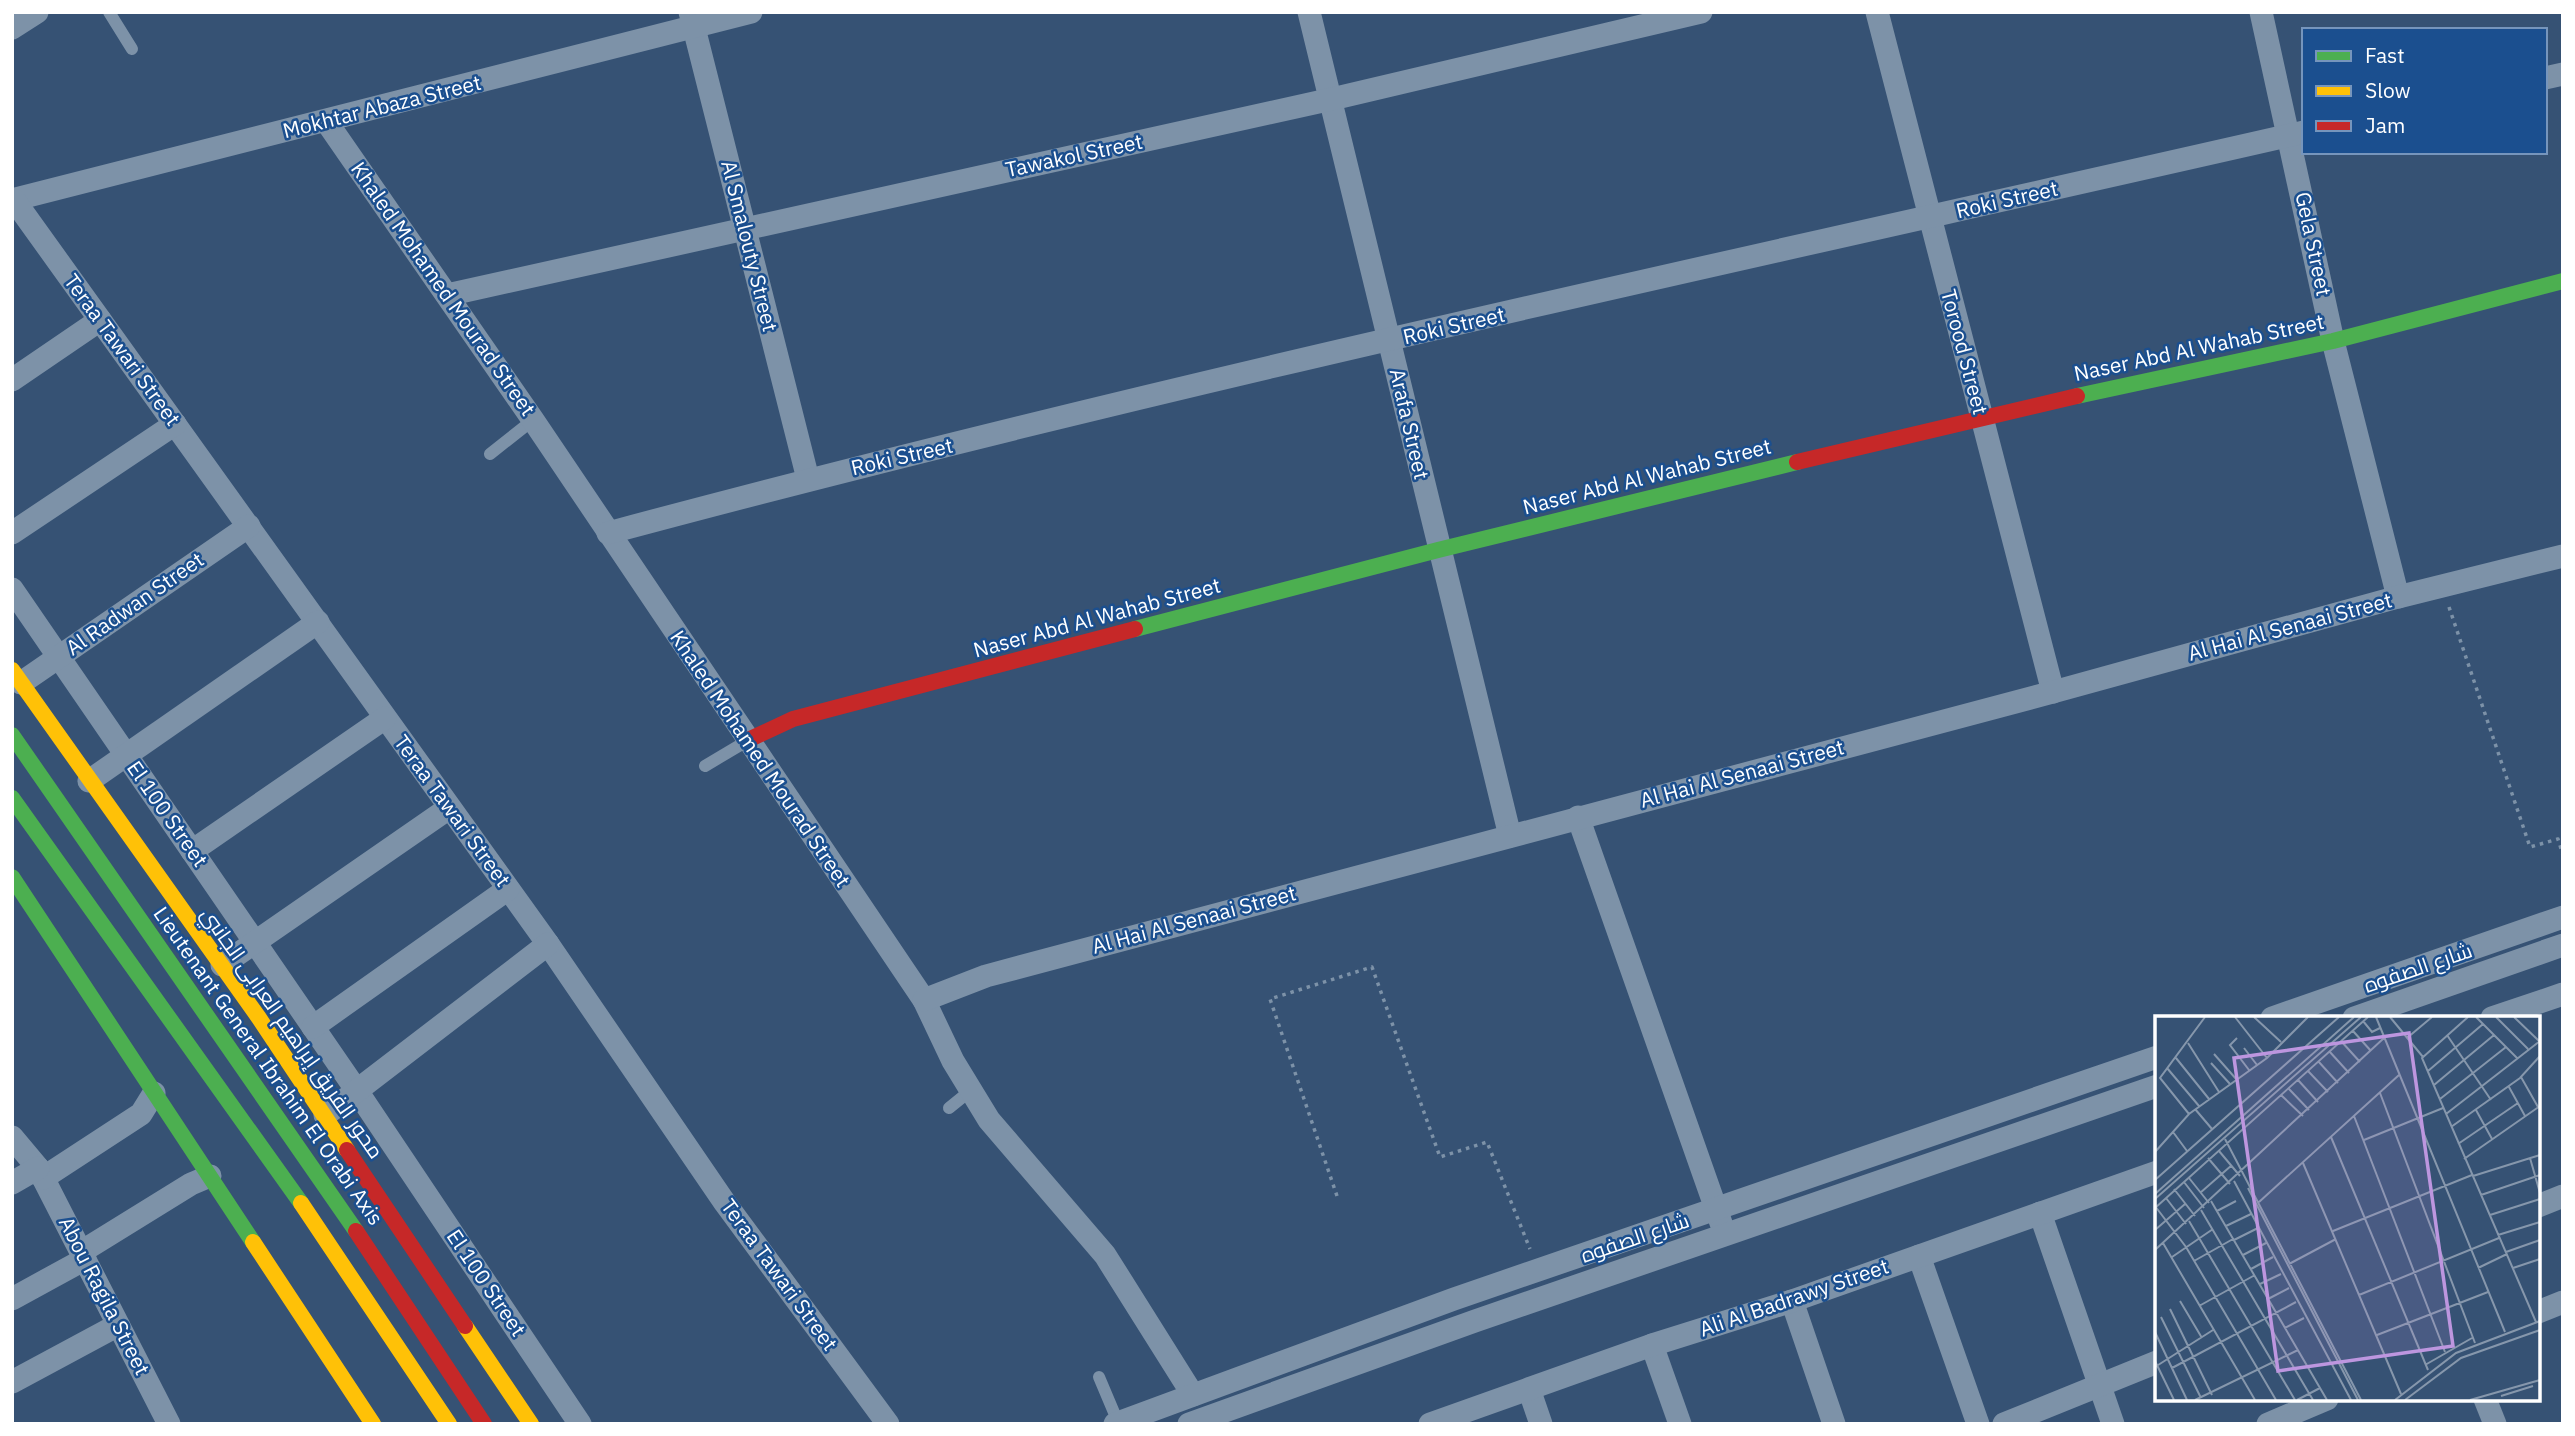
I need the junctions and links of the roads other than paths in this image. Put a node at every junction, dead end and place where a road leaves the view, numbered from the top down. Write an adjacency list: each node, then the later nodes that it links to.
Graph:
1 (109, 12): 10 (lane)
2 (751, 12): 8 (street, Mokhtar Abaza Street)
3 (1309, 12): 11 (street, Arafa Street)
4 (1700, 12): 11 (street, Tawakol Street)
5 (1877, 12): 15 (street, Torood Street)
6 (2261, 12): 13 (street, Gela Street)
7 (33, 13): 9 (street)
8 (692, 20): 12 (street, Mokhtar Abaza Street); 16 (street, Al Smalouty Street)
9 (12, 28)
10 (132, 49)
11 (1332, 99): 16 (street, Tawakol Street); 20 (street, Arafa Street)
12 (326, 121): 14 (street, Mokhtar Abaza Street); 18 (street, Khaled Mohamed Mourad Street)
13 (2297, 134): 15 (street, Roki Street); 21 (street, Gela Street)
14 (13, 200): 19 (street, Teraa Tawari Street)
15 (1929, 218): 20 (street, Roki Street); 23 (street, Torood Street)
16 (746, 228): 18 (street, Tawakol Street); 27 (street, Al Smalouty Street)
17 (2563, 281): 21 (street, Naser Abd Al Wahab Street)
18 (447, 295): 24 (street, Khaled Mohamed Mourad Street)
19 (100, 320): 22 (street); 25 (street, Teraa Tawari Street)
20 (1390, 341): 27 (street, Roki Street); 31 (street, Arafa Street)
21 (2333, 341): 23 (street, Naser Abd Al Wahab Street); 34 (street, Gela Street)
22 (12, 380)
23 (1981, 417): 31 (street, Naser Abd Al Wahab Street); 38 (street, Torood Street)
24 (533, 420): 26 (lane); 30 (street, Khaled Mohamed Mourad Street)
25 (175, 424): 28 (street, Teraa Tawari Street); 29 (street)
26 (490, 454)
27 (808, 479): 30 (street, Roki Street)
28 (249, 526): 35 (street, Teraa Tawari Street); 36 (street, Al Radwan Street)
29 (12, 533)
30 (608, 533): 41 (street, Khaled Mohamed Mourad Street)
31 (1438, 550): 41 (street, Naser Abd Al Wahab Street); 48 (street, Arafa Street)
32 (2563, 556): 34 (street, Al Hai Al Senaai Street)
33 (12, 589): 36 (street, El 100 Street)
34 (2398, 597): 38 (street, Al Hai Al Senaai Street)
35 (318, 622): 39 (street, Teraa Tawari Street); 42 (street)
36 (59, 657): 37 (street, Al Radwan Street); 42 (street, El 100 Street)
37 (17, 676): 44 (street, محور الفريق إبراهيم العرابى الجانبي)
38 (2053, 692): 47 (street, Al Hai Al Senaai Street)
39 (385, 718): 46 (street, Teraa Tawari Street); 49 (street)
40 (12, 735): 59 (street, Lieutenant General Ibrahim El Orabi Axis)
41 (748, 740): 43 (lane); 58 (street, Khaled Mohamed Mourad Street)
42 (126, 754): 44 (street); 49 (street, El 100 Street)
43 (705, 766)
44 (89, 781): 56 (street, محور الفريق إبراهيم العرابى الجانبي)
45 (12, 798): 101 (street)
46 (449, 808): 51 (street, Teraa Tawari Street); 53 (street)
47 (1578, 817): 48 (street, Al Hai Al Senaai Street); 79 (street)
48 (1510, 836): 58 (street, Al Hai Al Senaai Street)
49 (192, 851): 53 (street, El 100 Street)
50 (12, 877): 69 (street)
51 (508, 889): 54 (street, Teraa Tawari Street); 64 (street)
52 (2563, 917): 60 (street, شارع الصفوه)
53 (254, 941): 56 (street); 64 (street, El 100 Street)
54 (548, 944): 67 (street); 105 (street, Teraa Tawari Street)
55 (2563, 945): 61 (street, شارع الصفوه)
56 (222, 965): 63 (street, محور الفريق إبراهيم العرابى الجانبي)
57 (2563, 994): 62 (street)
58 (924, 1000): 68 (street, Khaled Mohamed Mourad Street)
59 (198, 1002): 63 (street); 102 (street, Lieutenant General Ibrahim El Orabi Axis)
60 (2278, 1016)
61 (2360, 1016)
62 (2498, 1016)
63 (259, 1018): 71 (street, محور الفريق إبراهيم العرابى الجانبي)
64 (313, 1027): 67 (street, El 100 Street)
65 (2155, 1058): 79 (street, شارع الصفوه)
66 (2155, 1087): 81 (street, شارع الصفوه)
67 (357, 1091): 71 (street); 104 (street, El 100 Street)
68 (970, 1091): 70 (lane); 95 (street, Khaled Mohamed Mourad Street)
69 (154, 1093): 73 (street); 75 (street)
70 (949, 1108)
71 (325, 1115): 103 (street, محور الفريق إبراهيم العرابى الجانبي)
72 (12, 1137): 73 (street, Abou Ragila Street)
73 (41, 1173): 76 (street); 83 (street, Abou Ragila Street)
74 (2155, 1173): 80 (street, Ali Al Badrawy Street)
75 (210, 1175): 83 (street); 100 (street)
76 (12, 1183)
77 (2563, 1196): 78 (street)
78 (2540, 1205)
79 (1716, 1210): 81 (street); 95 (street, شارع الصفوه)
80 (2040, 1213): 82 (street, Ali Al Badrawy Street); 93 (street)
81 (1725, 1235): 106 (street, شارع الصفوه)
82 (1919, 1255): 85 (street, Ali Al Badrawy Street); 111 (street)
83 (83, 1256): 84 (street); 88 (street, Abou Ragila Street)
84 (12, 1299)
85 (1792, 1301): 89 (street, Ali Al Badrawy Street); 110 (street)
86 (2563, 1301): 87 (street)
87 (2540, 1311)
88 (118, 1325): 92 (street); 99 (street, Abou Ragila Street)
89 (1652, 1345): 94 (street, Ali Al Badrawy Street); 109 (street)
90 (2155, 1363): 93 (street)
91 (1099, 1377): 98 (lane)
92 (12, 1382)
93 (2099, 1385): 112 (street); 113 (street)
94 (1529, 1389): 107 (street, Ali Al Badrawy Street); 108 (street)
95 (1193, 1395): 98 (street, شارع الصفوه)
96 (2322, 1401): 114 (street)
97 (2486, 1401): 115 (street)
98 (1116, 1423)
99 (169, 1424)
100 (373, 1424)
101 (449, 1424)
102 (484, 1424)
103 (531, 1424)
104 (580, 1424)
105 (888, 1424)
106 (1189, 1424)
107 (1430, 1424)
108 (1541, 1424)
109 (1680, 1424)
110 (1834, 1424)
111 (1978, 1424)
112 (2004, 1424)
113 (2113, 1424)
114 (2268, 1424)
115 (2495, 1424)

